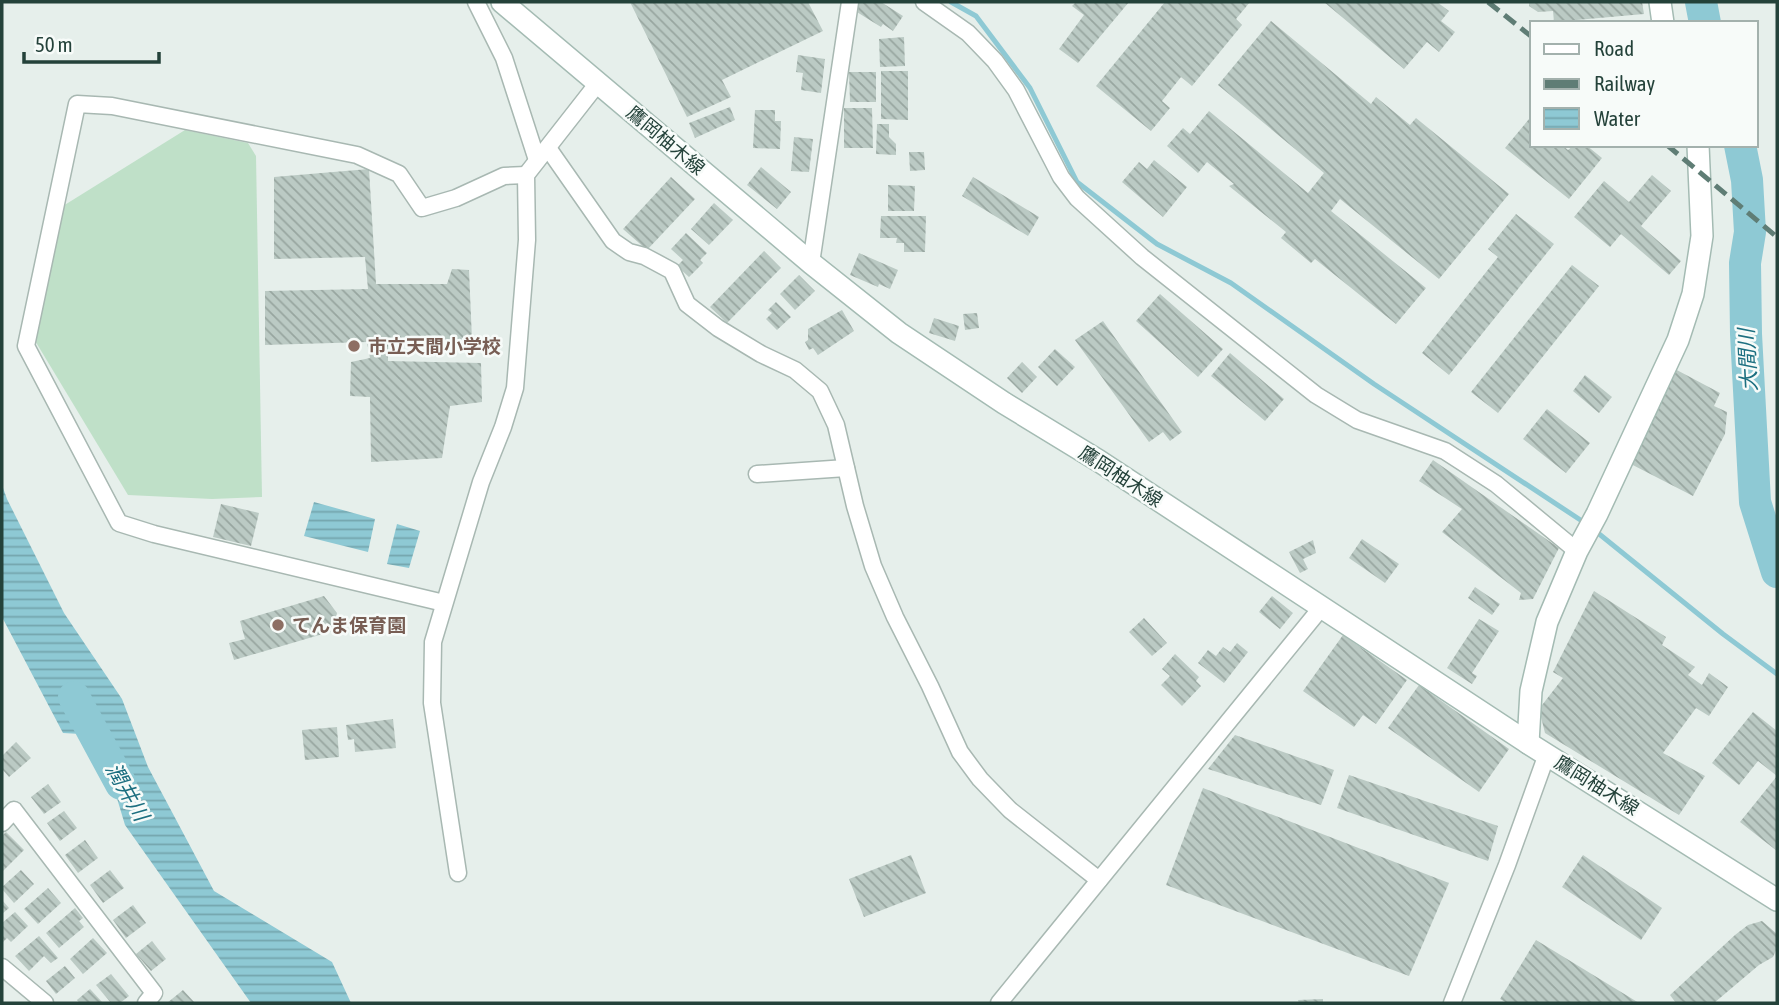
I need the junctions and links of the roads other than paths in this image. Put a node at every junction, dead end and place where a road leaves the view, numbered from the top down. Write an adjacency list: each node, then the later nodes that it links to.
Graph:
1 (476, 2): 9 (street)
2 (502, 2): 7 (main road, 鷹岡柚木線)
3 (850, 2): 11 (street)
4 (924, 2): 14 (street)
5 (1660, 2): 6 (main road)
6 (1663, 21)
7 (598, 83): 9 (street); 11 (main road, 鷹岡柚木線)
8 (1698, 147): 14 (main road)
9 (542, 154): 10 (street); 12 (street)
10 (526, 175): 15 (street); 15 (street)
11 (811, 263): 16 (main road, 鷹岡柚木線)
12 (846, 468): 13 (street); 20 (street)
13 (757, 474)
14 (1580, 545): 17 (main road)
15 (444, 603): 19 (street)
16 (1321, 608): 17 (main road, 鷹岡柚木線); 20 (street)
17 (1538, 748): 21 (main road, 鷹岡柚木線); 26 (street)
18 (2, 823): 24 (street)
19 (458, 873)
20 (1099, 880): 25 (street)
21 (1777, 900)
22 (2, 967): 23 (street)
23 (46, 1003)
24 (146, 1003)
25 (999, 1003)
26 (1452, 1003)

